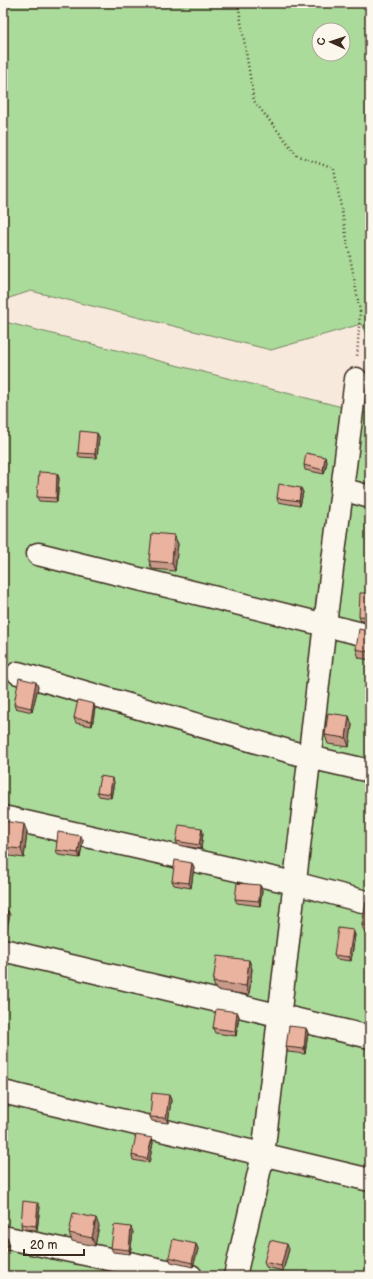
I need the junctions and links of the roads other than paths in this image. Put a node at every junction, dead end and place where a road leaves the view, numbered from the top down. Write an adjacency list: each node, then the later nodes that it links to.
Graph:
1 (356, 379): 2 (street)
2 (342, 489): 3 (street); 5 (street)
3 (370, 497)
4 (38, 554): 5 (street)
5 (325, 624): 6 (street); 8 (street)
6 (370, 636)
7 (18, 672): 8 (street)
8 (309, 757): 9 (street); 11 (street)
9 (370, 771)
10 (3, 817): 11 (street)
11 (294, 883): 12 (street); 14 (street)
12 (370, 903)
13 (3, 950): 14 (street)
14 (278, 1015): 15 (street); 17 (street)
15 (370, 1037)
16 (3, 1092): 17 (street)
17 (263, 1155): 18 (street); 21 (street)
18 (370, 1180)
19 (3, 1237): 20 (street)
20 (191, 1276)
21 (235, 1276)

